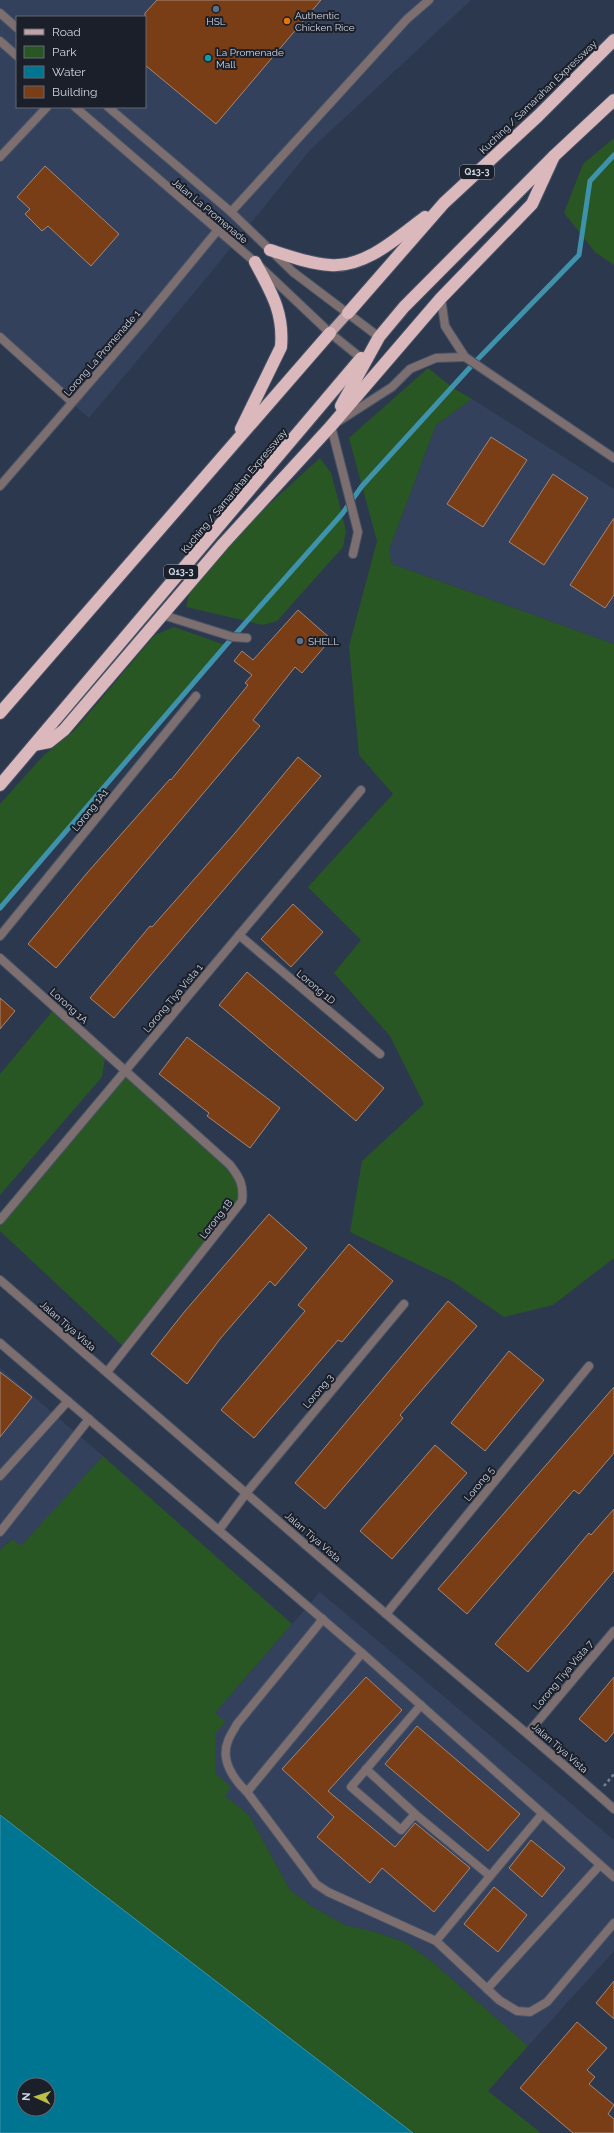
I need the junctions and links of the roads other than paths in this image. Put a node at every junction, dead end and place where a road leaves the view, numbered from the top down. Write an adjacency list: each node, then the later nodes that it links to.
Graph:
1 (428, 0): 14 (street)
2 (0, 13): 3 (street)
3 (16, 27)
4 (614, 40): 13 (highway, Kuching / Samarahan Expressway / Q13-3)
5 (0, 41): 6 (street)
6 (16, 55)
7 (614, 100): 11 (highway, Q13-3)
8 (46, 108): 12 (street)
9 (76, 108): 15 (street, Jalan La Promenade)
10 (109, 108): 14 (street, Jalan La Promenade)
11 (554, 156): 18 (highway); 22 (highway, Q13-3)
12 (0, 157)
13 (444, 203): 16 (highway); 19 (highway, Kuching / Samarahan Expressway / Q13-3)
14 (231, 212): 16 (street, Jalan La Promenade)
15 (217, 231): 17 (street, Jalan La Promenade); 25 (street, Lorong La Promenade 1)
16 (270, 250): 19 (street, Jalan La Promenade)
17 (255, 262): 20 (street, Jalan La Promenade); 27 (highway)
18 (441, 298): 23 (street); 26 (highway)
19 (348, 313): 20 (main road, Q13-3); 22 (street, Jalan La Promenade)
20 (330, 332): 24 (street, Jalan La Promenade); 27 (highway, Q13-3)
21 (0, 336): 25 (street)
22 (379, 337): 24 (main road, Q13-3); 26 (highway)
23 (464, 357): 26 (street); 28 (street)
24 (361, 358): 35 (highway, Kuching / Samarahan Expressway / Q13-3)
25 (72, 402): 29 (street, Lorong La Promenade 1)
26 (331, 426): 30 (street); 31 (highway)
27 (233, 445): 34 (highway, Q13-3)
28 (614, 458)
29 (0, 486)
30 (353, 554)
31 (163, 615): 32 (street); 35 (highway)
32 (247, 638)
33 (196, 696): 39 (street, Lorong 1A1)
34 (0, 713)
35 (34, 745): 36 (highway, Kuching / Samarahan Expressway / Q13-3)
36 (0, 785)
37 (361, 790): 38 (street, Lorong Tiya Vista 1)
38 (239, 935): 41 (street, Lorong 1D); 42 (street, Lorong Tiya Vista 1)
39 (0, 936)
40 (0, 958): 42 (street, Lorong 1A)
41 (380, 1054)
42 (126, 1070): 43 (street, Lorong Tiya Vista 1); 48 (street, Lorong 1B)
43 (0, 1220)
44 (0, 1280): 48 (street, Jalan Tiya Vista)
45 (404, 1304): 52 (street, Lorong 3)
46 (2, 1347): 49 (street)
47 (589, 1366): 55 (street, Lorong 5)
48 (106, 1372): 52 (street, Jalan Tiya Vista)
49 (68, 1401): 50 (street); 51 (street)
50 (88, 1419): 53 (street); 54 (street)
51 (0, 1476)
52 (247, 1492): 53 (street, Lorong 3); 55 (street, Jalan Tiya Vista)
53 (219, 1530): 56 (street)
54 (0, 1532)
55 (386, 1614): 60 (street, Jalan Tiya Vista)
56 (323, 1619): 58 (street); 62 (street)
57 (614, 1631): 60 (street, Lorong Tiya Vista 7)
58 (362, 1653): 59 (street); 62 (street)
59 (421, 1705): 61 (street); 65 (street)
60 (528, 1732): 63 (street, Jalan Tiya Vista)
61 (366, 1769): 64 (street); 64 (street)
62 (247, 1792): 70 (street)
63 (614, 1809)
64 (415, 1814): 67 (street)
65 (542, 1814): 66 (street); 67 (street)
66 (600, 1865): 68 (street); 71 (street)
67 (490, 1876): 70 (street)
68 (614, 1877)
69 (614, 1923): 71 (street)
70 (436, 1941): 71 (street)
71 (487, 1989)

